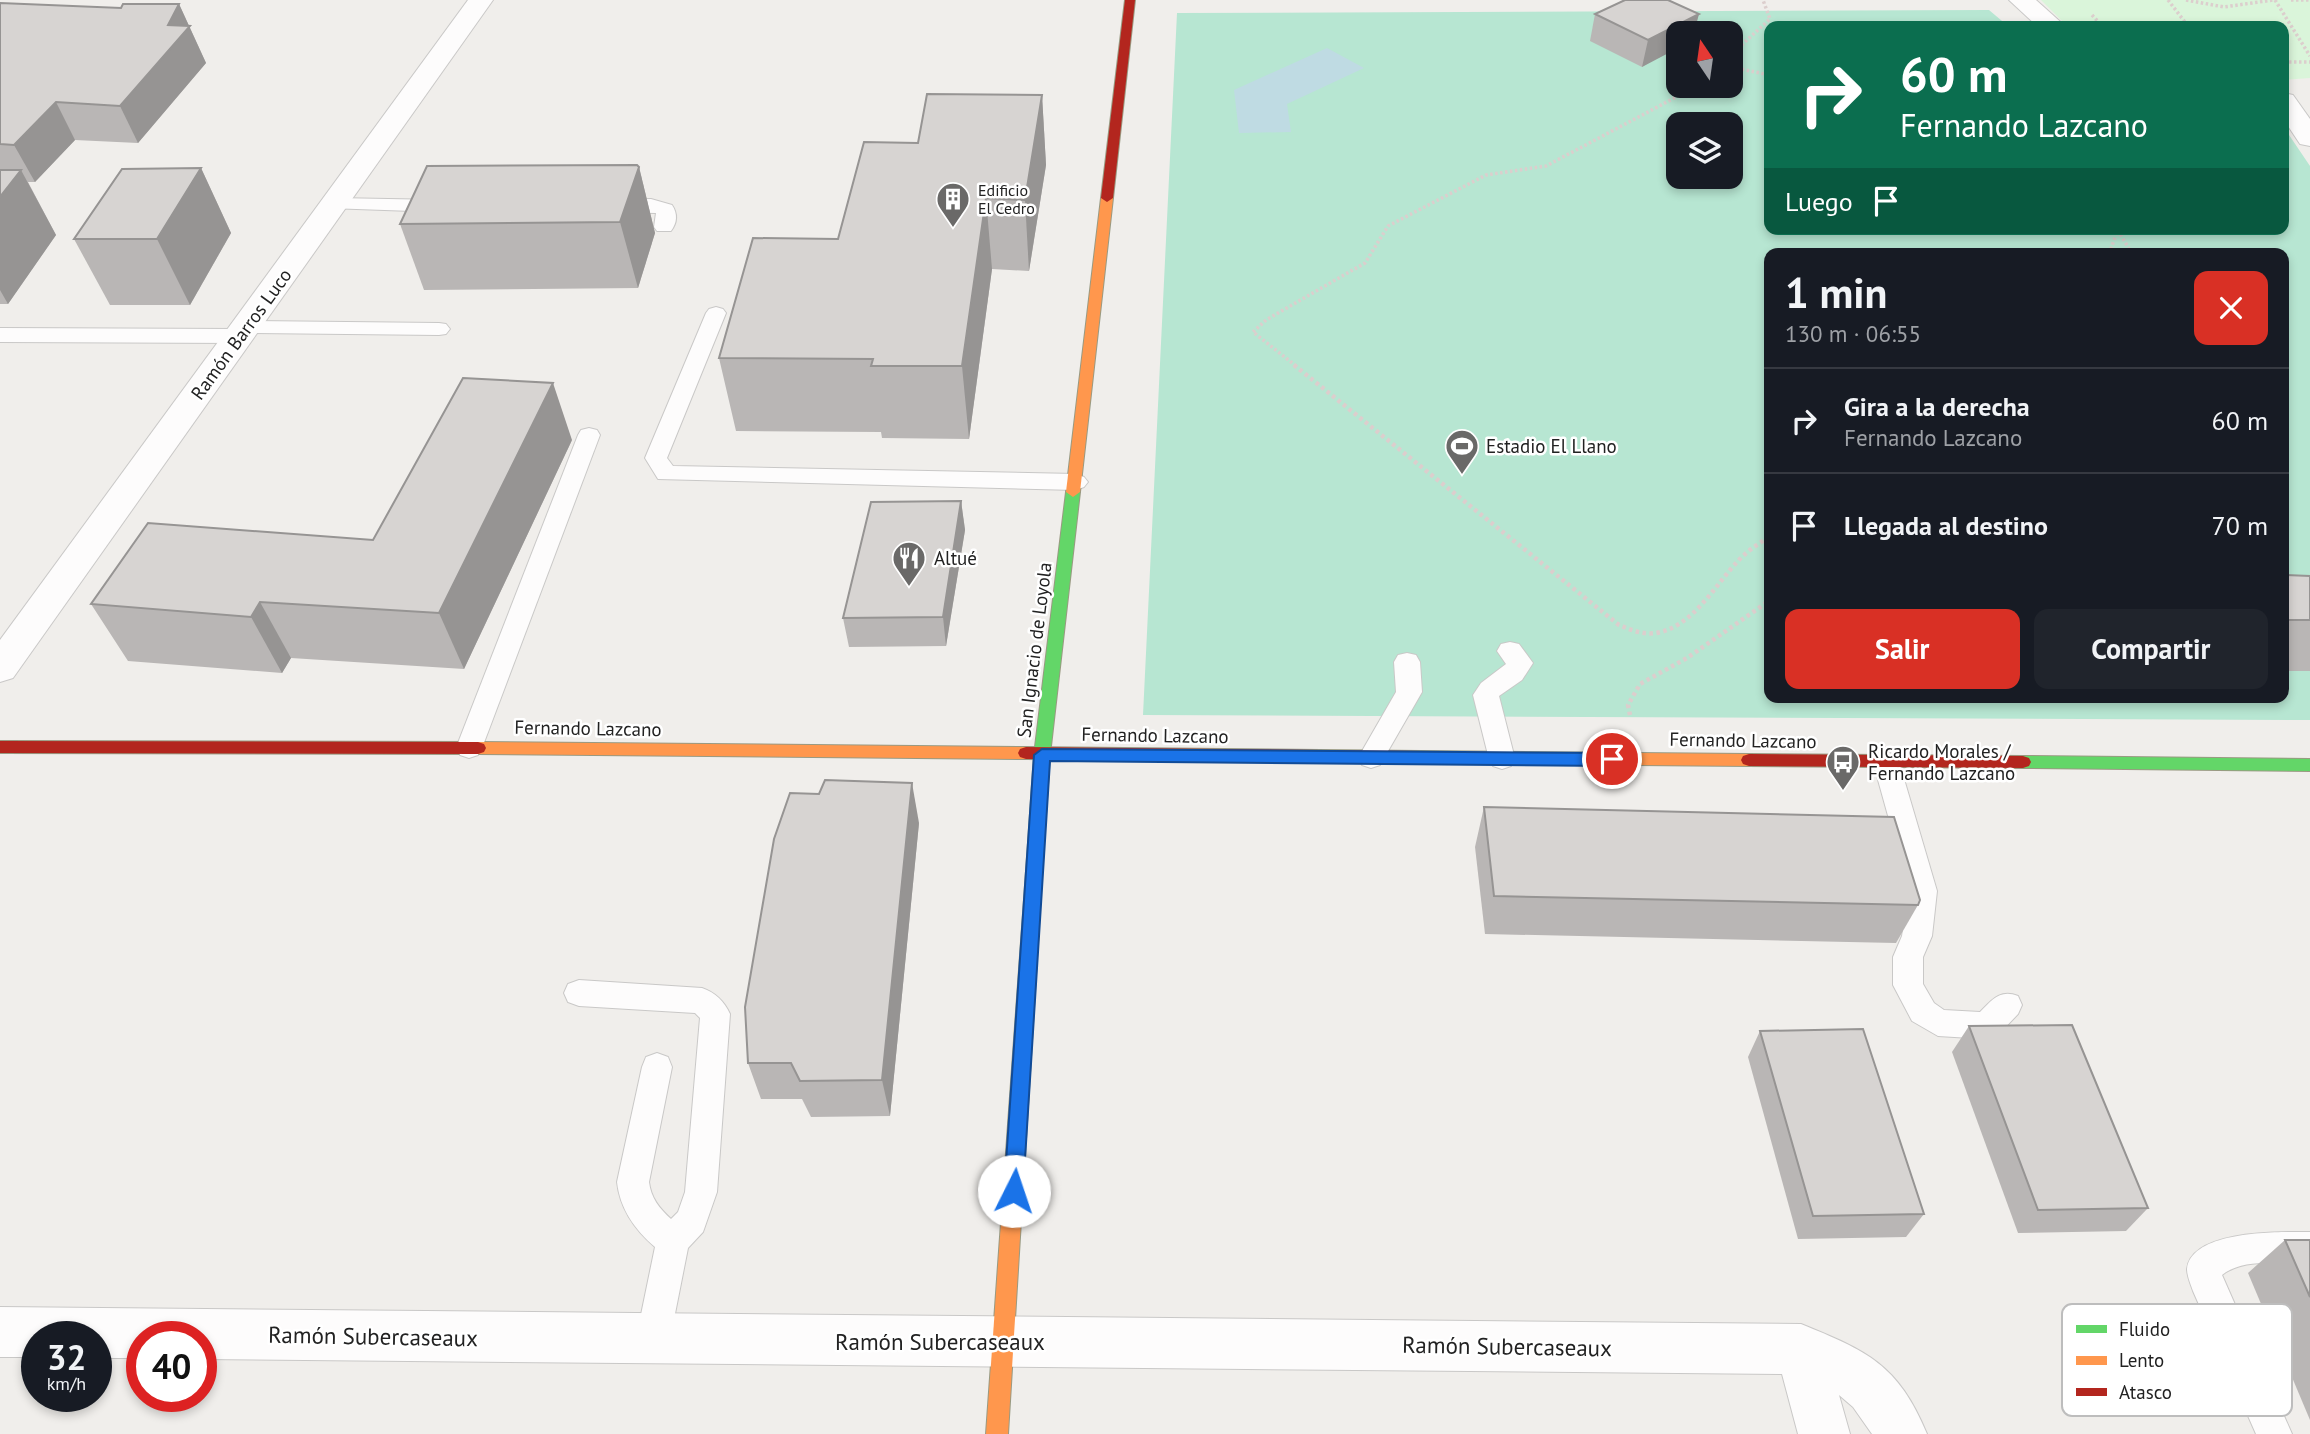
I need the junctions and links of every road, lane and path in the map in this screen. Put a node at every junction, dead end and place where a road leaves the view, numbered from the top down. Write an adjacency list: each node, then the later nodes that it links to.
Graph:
1 (481, 0): 30 (street, Ramón Barros Luco)
2 (1130, 0): 39 (street, San Ignacio de Loyola)
3 (1763, 0): 13 (path)
4 (2021, 0): 14 (street)
5 (2168, 0): 15 (path)
6 (2186, 0): 12 (path)
7 (2204, 0): 12 (path)
8 (2239, 0): 12 (path)
9 (2274, 0): 12 (path); 16 (path)
10 (2291, 0): 11 (path)
11 (2310, 0)
12 (2224, 7)
13 (1768, 21)
14 (2046, 21)
15 (2184, 21)
16 (2288, 21)
17 (2289, 23): 20 (path)
18 (1764, 24): 19 (path)
19 (1743, 44)
20 (2310, 56)
21 (2289, 62): 22 (path)
22 (2310, 62)
23 (1743, 70): 24 (path)
24 (1764, 74)
25 (2289, 93): 26 (street)
26 (2310, 93)
27 (1674, 98): 40 (path)
28 (2289, 109): 29 (street)
29 (2310, 138)
30 (335, 204): 32 (lane); 36 (street, Ramón Barros Luco)
31 (596, 205): 33 (lane)
32 (457, 206)
33 (664, 228)
34 (716, 313): 39 (lane)
35 (439, 330): 36 (lane)
36 (243, 332): 37 (lane); 44 (street, Ramón Barros Luco)
37 (0, 335)
38 (589, 435): 46 (lane)
39 (1076, 482): 47 (street, San Ignacio de Loyola)
40 (1764, 541)
41 (1764, 604): 50 (path)
42 (1510, 651): 49 (lane)
43 (1407, 662): 48 (lane)
44 (0, 668)
45 (0, 747): 46 (street, Fernando Lazcano)
46 (469, 748): 47 (street, Fernando Lazcano)
47 (1042, 755): 48 (street, Fernando Lazcano); 61 (street, San Ignacio de Loyola)
48 (1371, 758): 49 (street, Fernando Lazcano)
49 (1502, 759): 50 (street, Fernando Lazcano)
50 (1640, 760): 51 (street, Fernando Lazcano)
51 (1886, 762): 52 (street, Fernando Lazcano); 54 (lane)
52 (2310, 765)
53 (579, 993): 56 (lane)
54 (2007, 1005)
55 (657, 1067): 56 (lane)
56 (673, 1241): 60 (lane)
57 (2310, 1248): 58 (lane)
58 (2216, 1304)
59 (0, 1332): 60 (street, Ramón Subercaseaux)
60 (653, 1339): 61 (street, Ramón Subercaseaux)
61 (1004, 1342): 62 (street, Ramón Subercaseaux); 64 (street, San Ignacio de Loyola)
62 (1801, 1349): 65 (street); 66 (street, Ramón Subercaseaux)
63 (2266, 1416): 67 (lane)
64 (997, 1434)
65 (1824, 1434)
66 (1901, 1434)
67 (2274, 1434)

